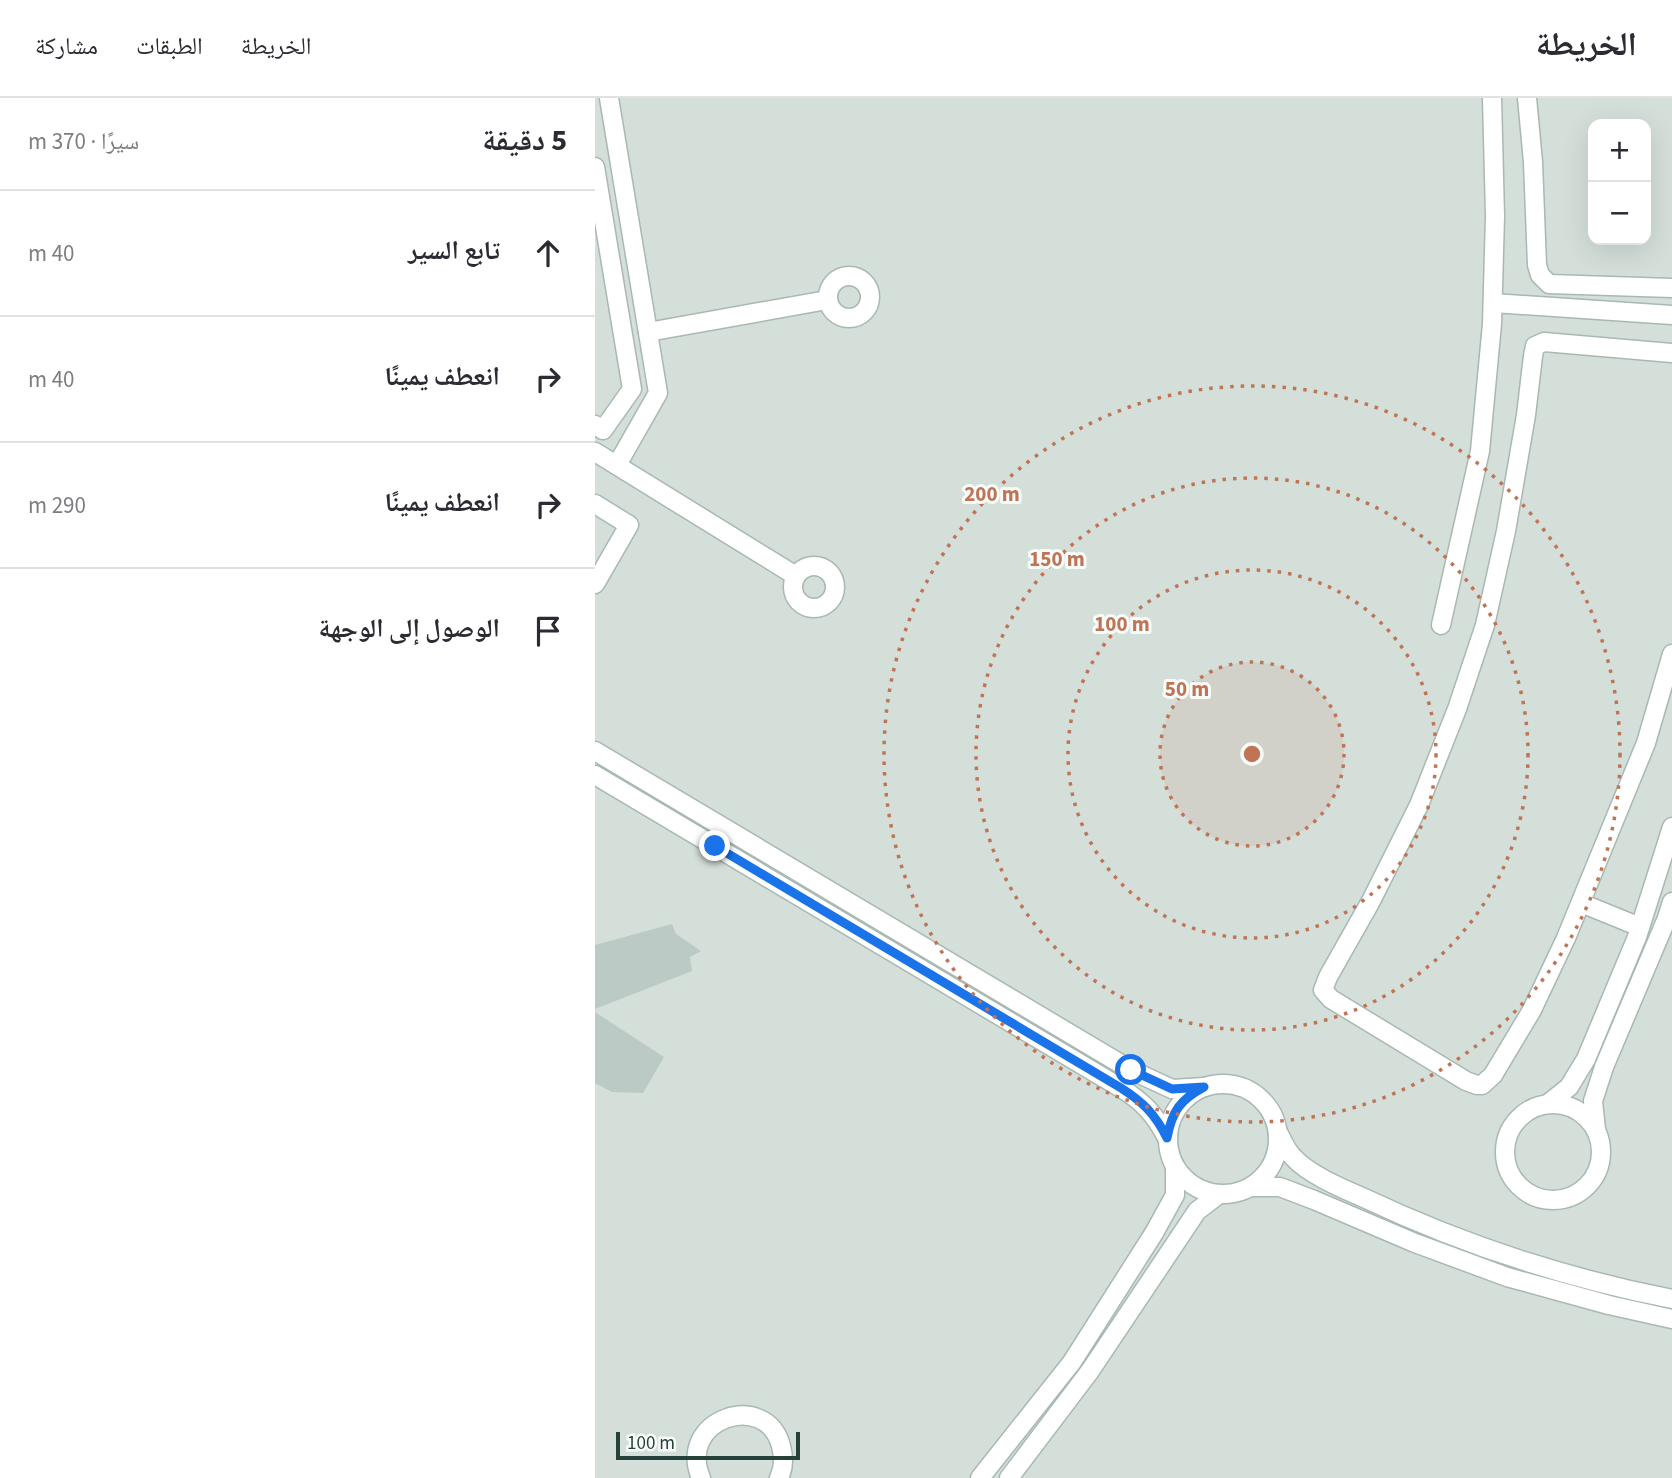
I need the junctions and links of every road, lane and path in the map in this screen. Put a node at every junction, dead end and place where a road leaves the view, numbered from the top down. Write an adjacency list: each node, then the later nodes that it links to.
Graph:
1 (609, 98): 5 (street)
2 (1492, 98): 9 (street)
3 (1527, 98): 7 (street)
4 (595, 167): 6 (street)
5 (632, 234): 6 (street); 11 (street)
6 (601, 237): 13 (street)
7 (1672, 288)
8 (827, 300): 11 (street)
9 (1493, 303): 10 (street); 19 (street)
10 (1672, 315)
11 (648, 332): 15 (street)
12 (1672, 353): 25 (street)
13 (595, 425)
14 (595, 452): 15 (street)
15 (617, 465): 17 (street)
16 (595, 504): 18 (street)
17 (796, 576)
18 (595, 584)
19 (1441, 625)
20 (1672, 653): 25 (street)
21 (595, 751): 27 (street)
22 (595, 775): 31 (street)
23 (1672, 827): 26 (street)
24 (1672, 902): 29 (street)
25 (1581, 903): 26 (street)
26 (1640, 927): 28 (street)
27 (1204, 1087): 30 (street); 31 (street)
28 (1549, 1103): 29 (street); 29 (street)
29 (1596, 1130)
30 (1279, 1134): 33 (street); 35 (street)
31 (1167, 1138): 32 (street)
32 (1175, 1167): 34 (street); 39 (street)
33 (1251, 1187): 34 (street); 36 (street)
34 (1219, 1195): 40 (street)
35 (1672, 1299)
36 (1672, 1319)
37 (701, 1478): 38 (street)
38 (779, 1478)
39 (980, 1478)
40 (1009, 1478)

